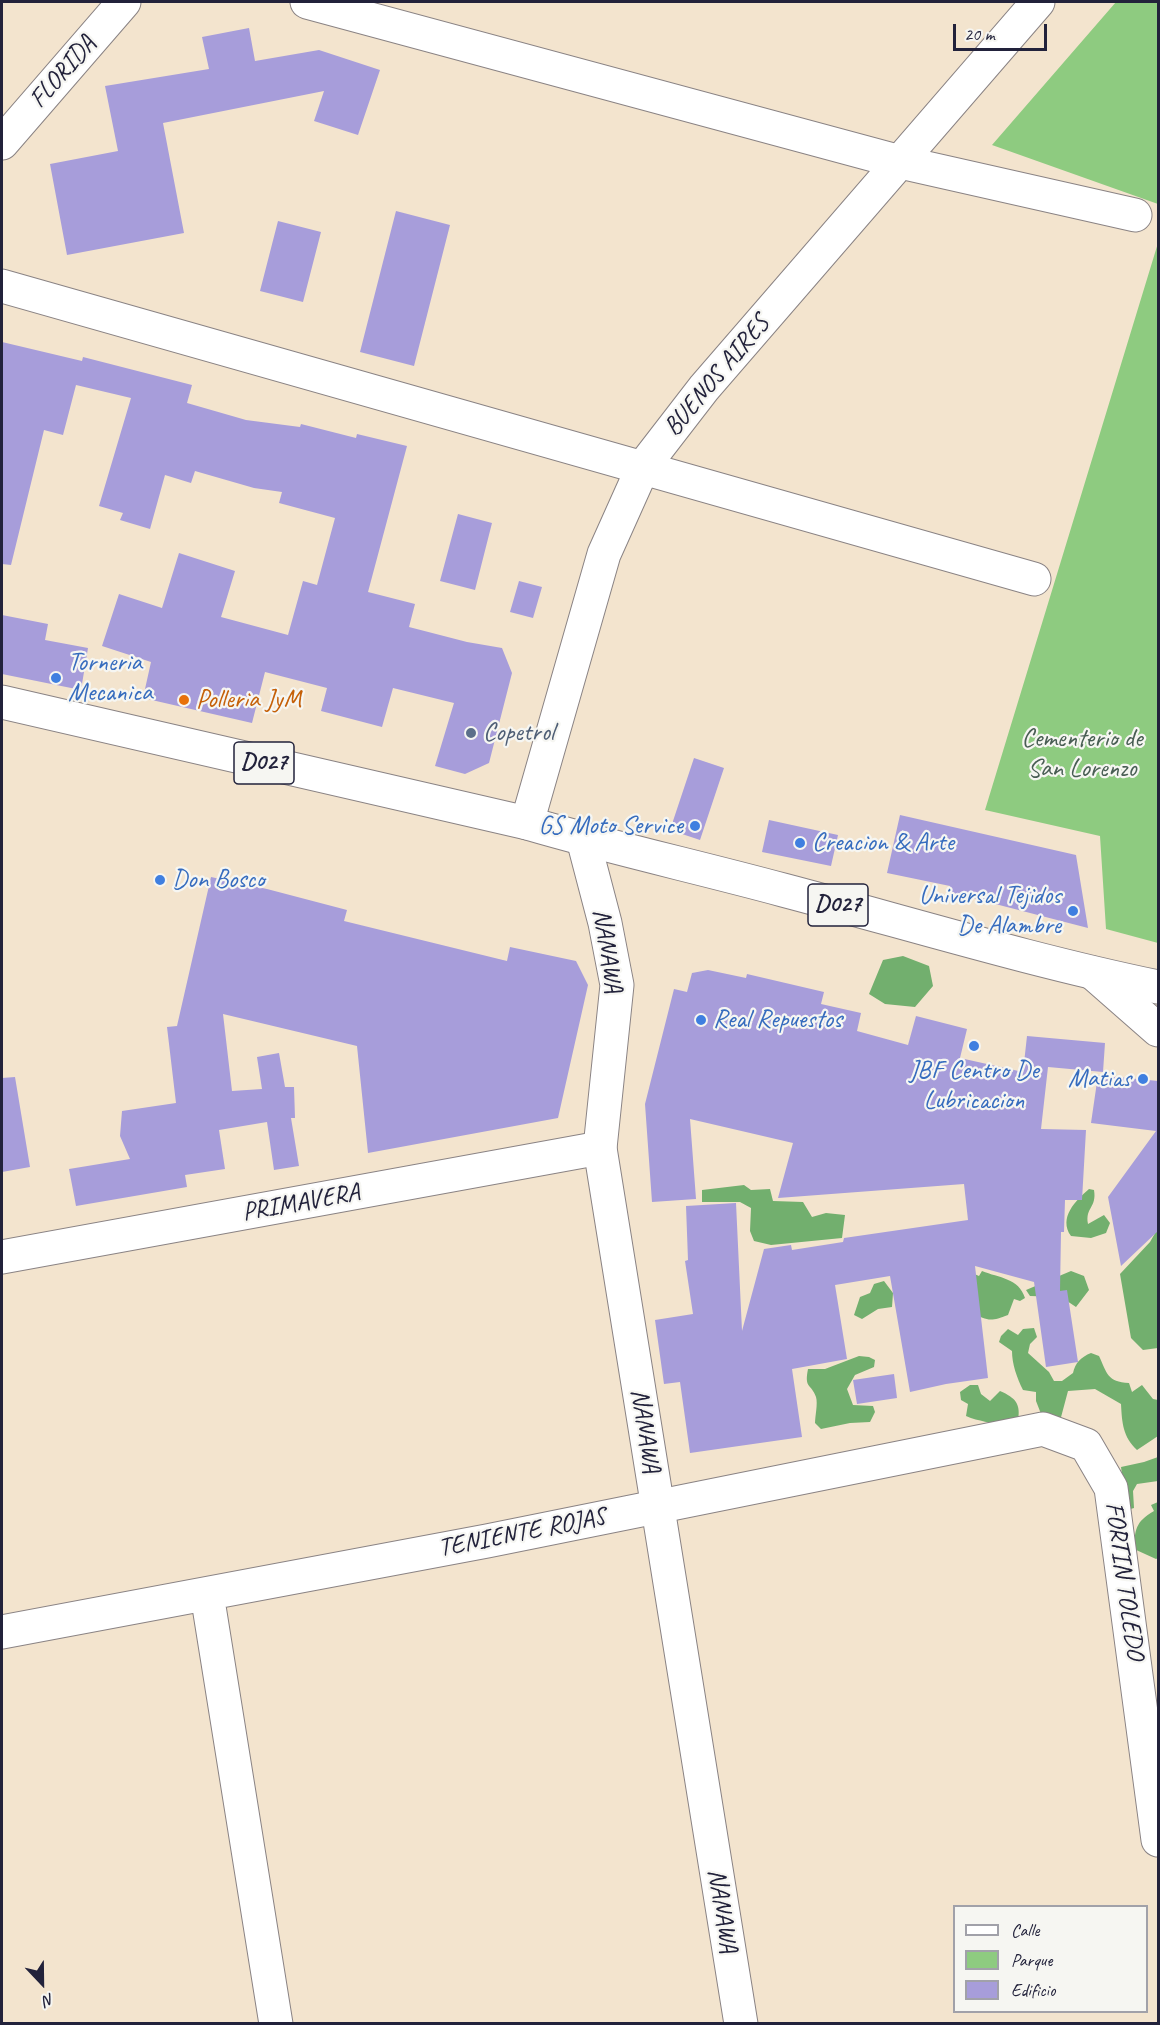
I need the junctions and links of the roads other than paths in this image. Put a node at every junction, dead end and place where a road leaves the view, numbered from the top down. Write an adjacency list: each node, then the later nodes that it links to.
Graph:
1 (124, 2): 4 (street, FLORIDA)
2 (307, 2): 5 (street)
3 (1038, 2): 5 (street, BUENOS AIRES)
4 (2, 143)
5 (900, 162): 6 (street); 8 (street, BUENOS AIRES)
6 (1135, 215)
7 (2, 286): 8 (street)
8 (643, 466): 9 (street); 11 (street, BUENOS AIRES)
9 (1034, 579)
10 (2, 702): 11 (street, D027)
11 (527, 823): 12 (street, D027)
12 (583, 839): 13 (street, D027); 16 (street, NANAWA)
13 (1093, 974): 14 (street, D027); 15 (street)
14 (1158, 987)
15 (1158, 1030)
16 (600, 1148): 17 (street, PRIMAVERA); 19 (street, NANAWA)
17 (2, 1257)
18 (1043, 1429): 19 (street, TENIENTE ROJAS); 22 (street, FORTIN TOLEDO)
19 (657, 1505): 20 (street, TENIENTE ROJAS); 24 (street, NANAWA)
20 (207, 1594): 21 (street, TENIENTE ROJAS); 23 (street)
21 (2, 1632)
22 (1158, 1840)
23 (276, 2024)
24 (741, 2024)

